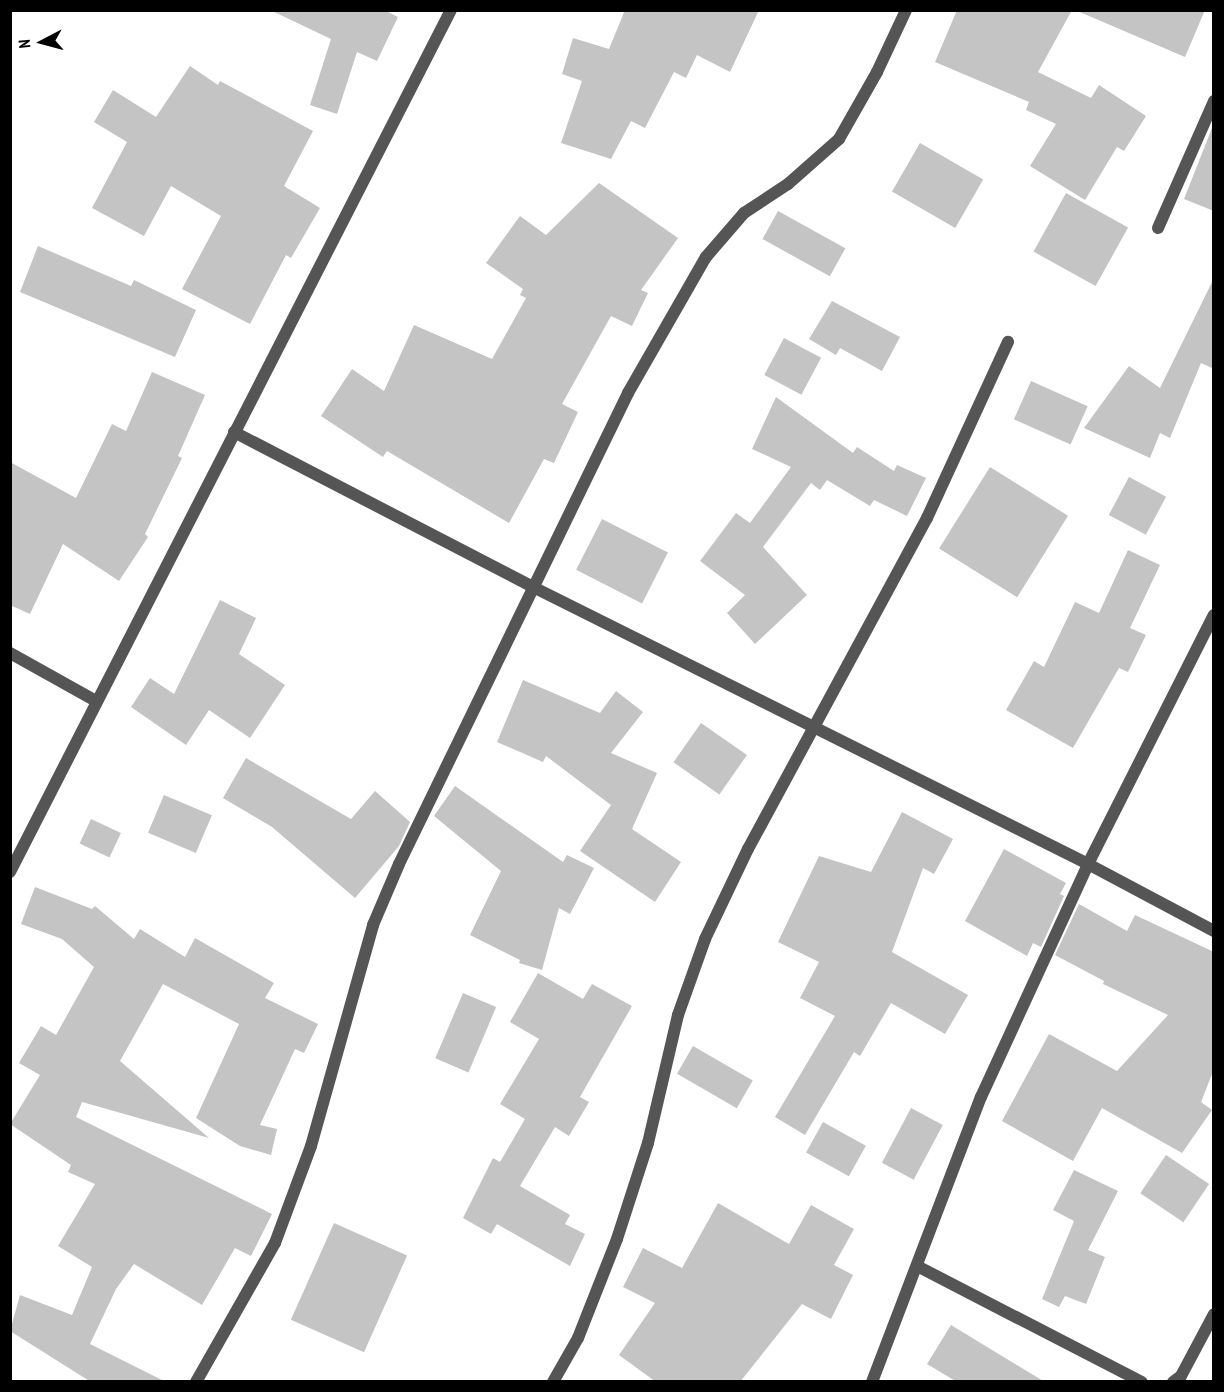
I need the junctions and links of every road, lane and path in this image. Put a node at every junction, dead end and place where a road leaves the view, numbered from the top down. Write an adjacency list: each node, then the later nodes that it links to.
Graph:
1 (451, 10): 6 (street)
2 (906, 10): 7 (street)
3 (1214, 101): 4 (street)
4 (1158, 228)
5 (1008, 342): 11 (street)
6 (234, 432): 7 (street); 10 (street)
7 (531, 586): 11 (street); 17 (street)
8 (1214, 615): 12 (street)
9 (10, 653): 10 (street)
10 (96, 701): 13 (street)
11 (816, 726): 12 (street); 18 (street)
12 (1088, 864): 14 (street); 15 (street)
13 (10, 872)
14 (1214, 931)
15 (917, 1266): 19 (street); 20 (street)
16 (1214, 1314): 21 (street)
17 (196, 1382)
18 (553, 1382)
19 (872, 1382)
20 (1142, 1382)
21 (1173, 1382)

